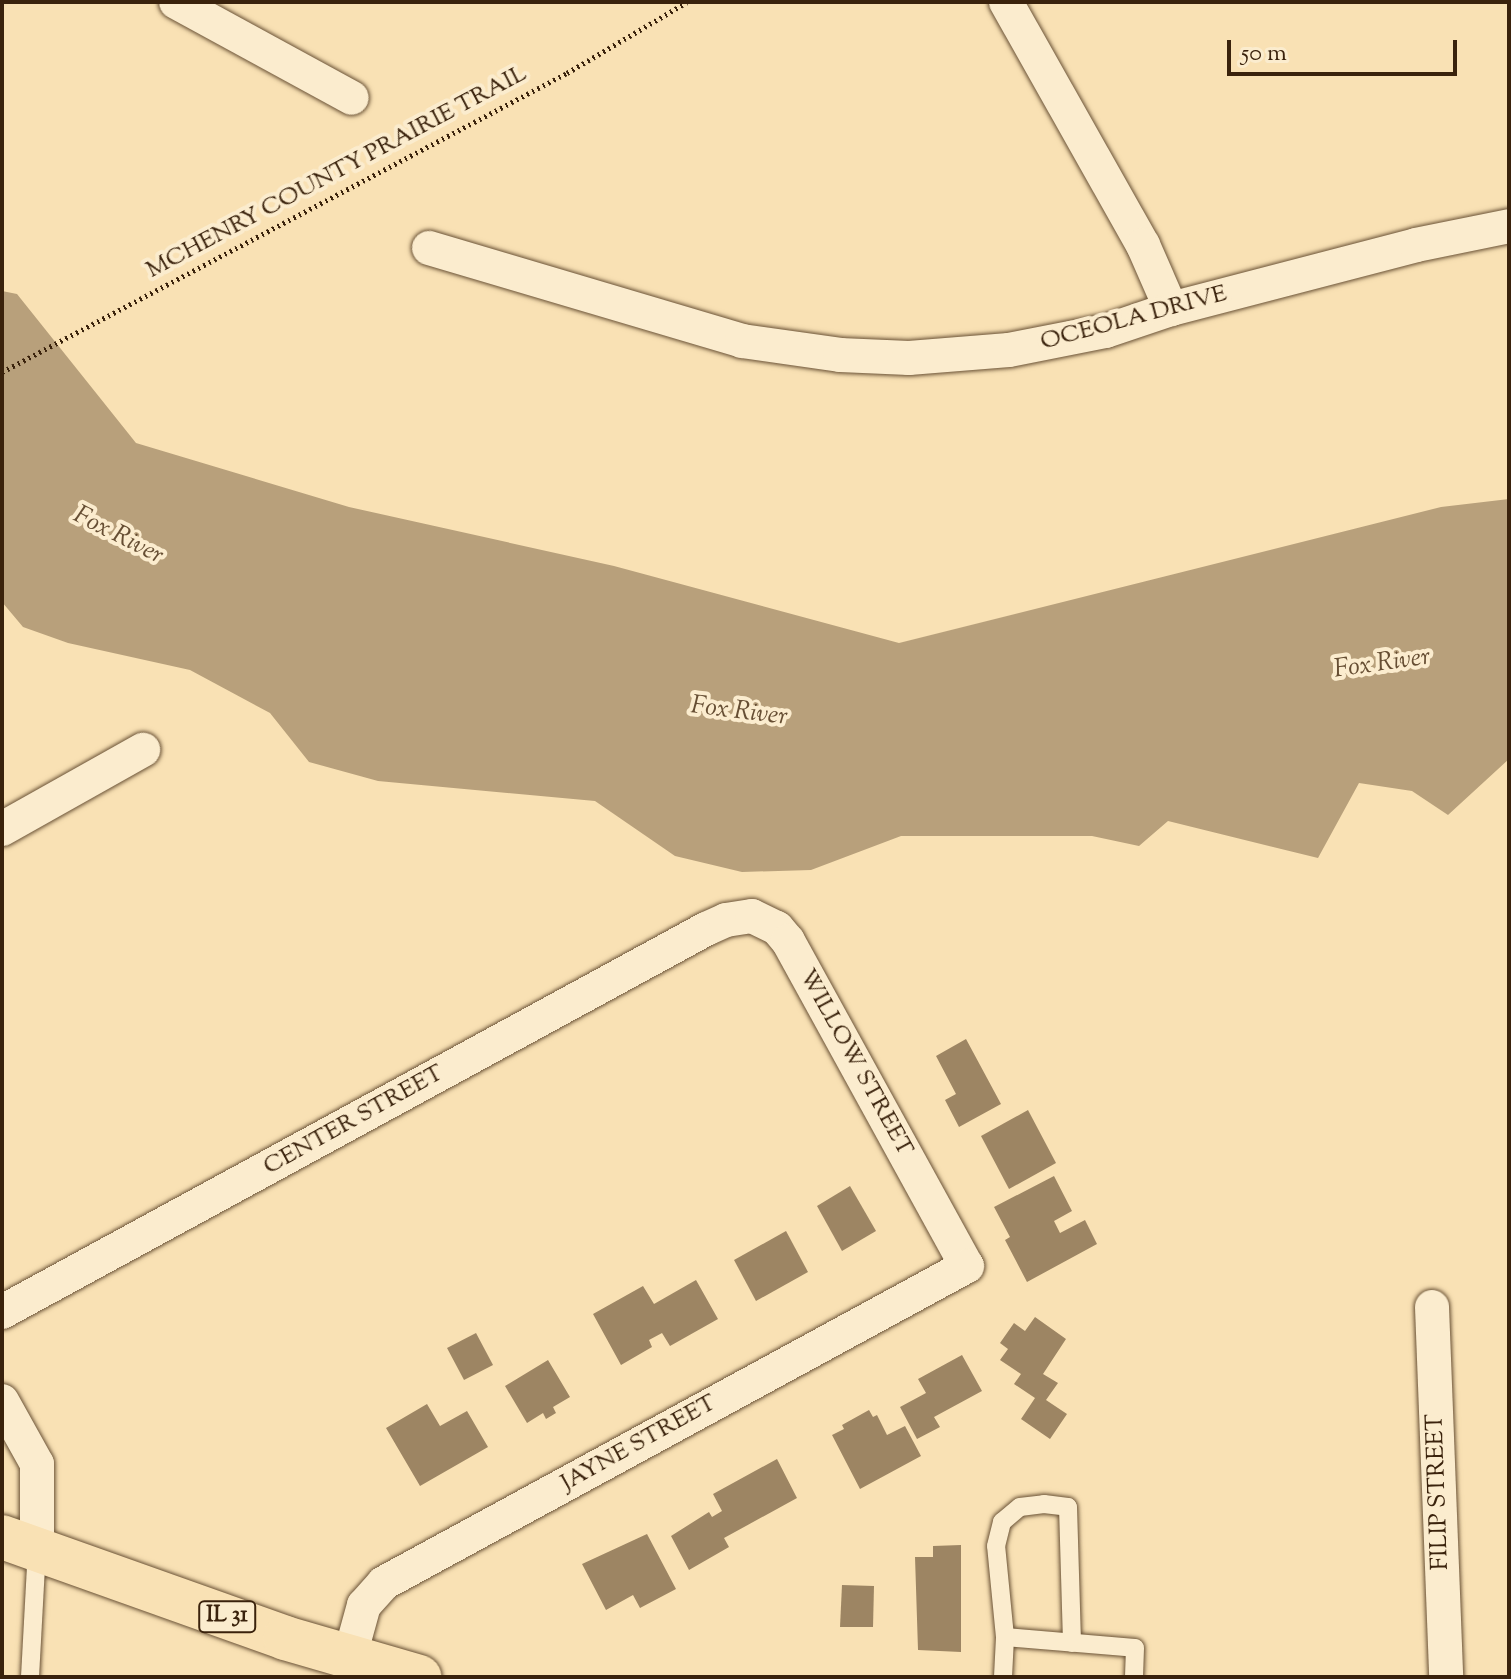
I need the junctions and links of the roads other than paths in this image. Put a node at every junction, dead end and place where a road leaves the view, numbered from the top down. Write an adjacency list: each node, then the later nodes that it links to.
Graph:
1 (176, 2): 3 (street)
2 (1006, 2): 6 (street)
3 (352, 98)
4 (1509, 226): 6 (street, OCEOLA DRIVE)
5 (429, 248): 6 (street, OCEOLA DRIVE)
6 (1171, 309)
7 (143, 750): 8 (street)
8 (2, 829)
9 (706, 929): 10 (street, WILLOW STREET); 12 (street, CENTER STREET)
10 (967, 1266): 17 (street, JAYNE STREET)
11 (1432, 1307): 22 (street, FILIP STREET)
12 (2, 1312)
13 (2, 1401): 14 (street)
14 (20, 1542): 17 (main road, IL 31); 18 (lane)
15 (1005, 1637): 16 (lane); 16 (lane); 20 (lane)
16 (1072, 1643): 21 (lane)
17 (350, 1656): 19 (main road, IL 31)
18 (30, 1677)
19 (419, 1677)
20 (1003, 1677)
21 (1134, 1677)
22 (1446, 1677)

